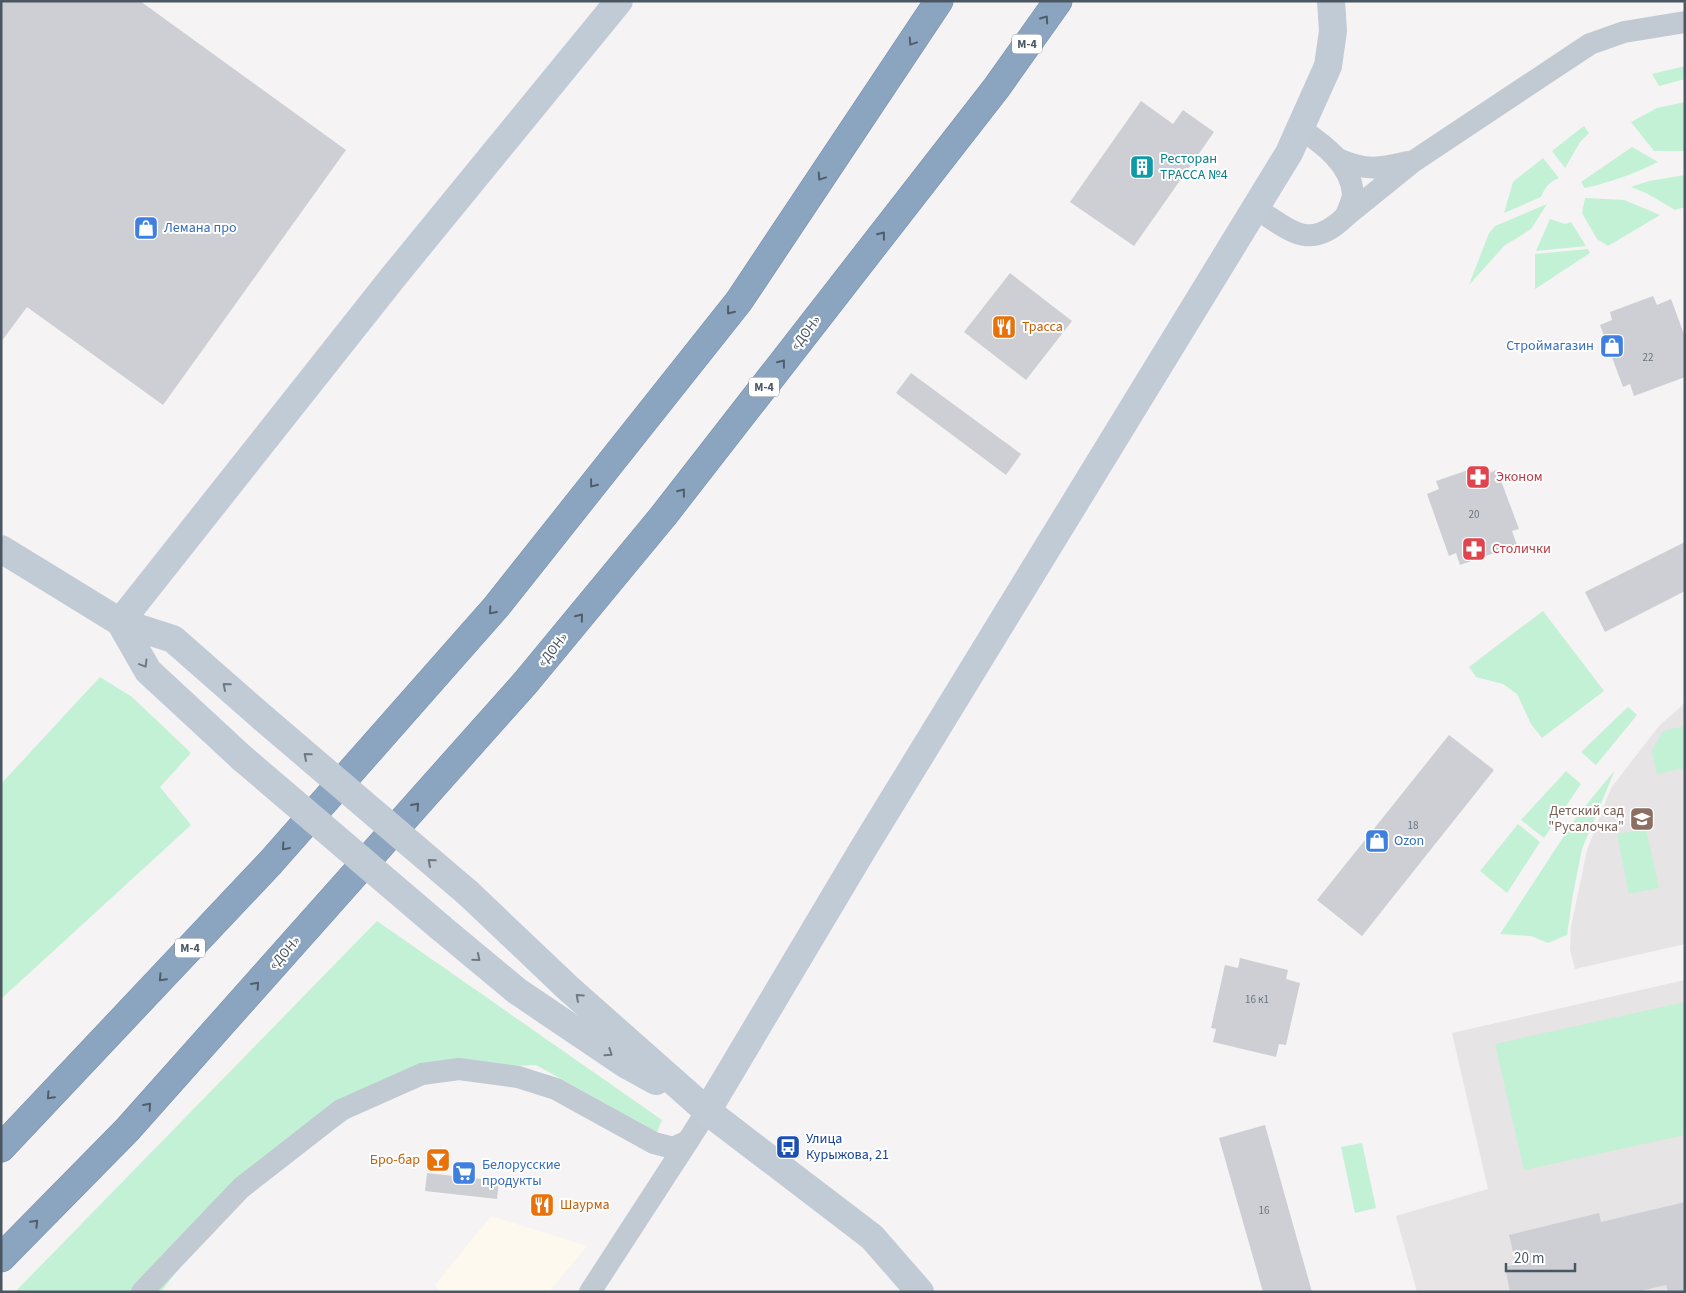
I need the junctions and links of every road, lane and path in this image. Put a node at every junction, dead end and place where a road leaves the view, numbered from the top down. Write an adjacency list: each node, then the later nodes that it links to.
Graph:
1 (619, 1): 12 (street)
2 (939, 1): 15 (highway, М-4, one-way to 15)
3 (1058, 1): 16 (highway, «ДОН» / М-4, one-way to 3)
4 (1331, 1): 6 (street)
5 (1685, 22): 8 (street)
6 (1301, 129): 7 (street); 9 (street)
7 (1338, 159): 8 (street); 10 (street)
8 (1414, 161): 10 (street)
9 (1255, 208): 10 (street); 13 (street)
10 (1346, 216)
11 (1, 549): 12 (street)
12 (120, 622): 13 (street, one-way to 12, bridge); 13 (street, one-way to 13, bridge)
13 (707, 1111): 14 (street); 19 (street)
14 (688, 1141): 17 (street); 18 (street)
15 (1, 1148)
16 (1, 1258)
17 (142, 1292)
18 (590, 1292)
19 (920, 1292)

